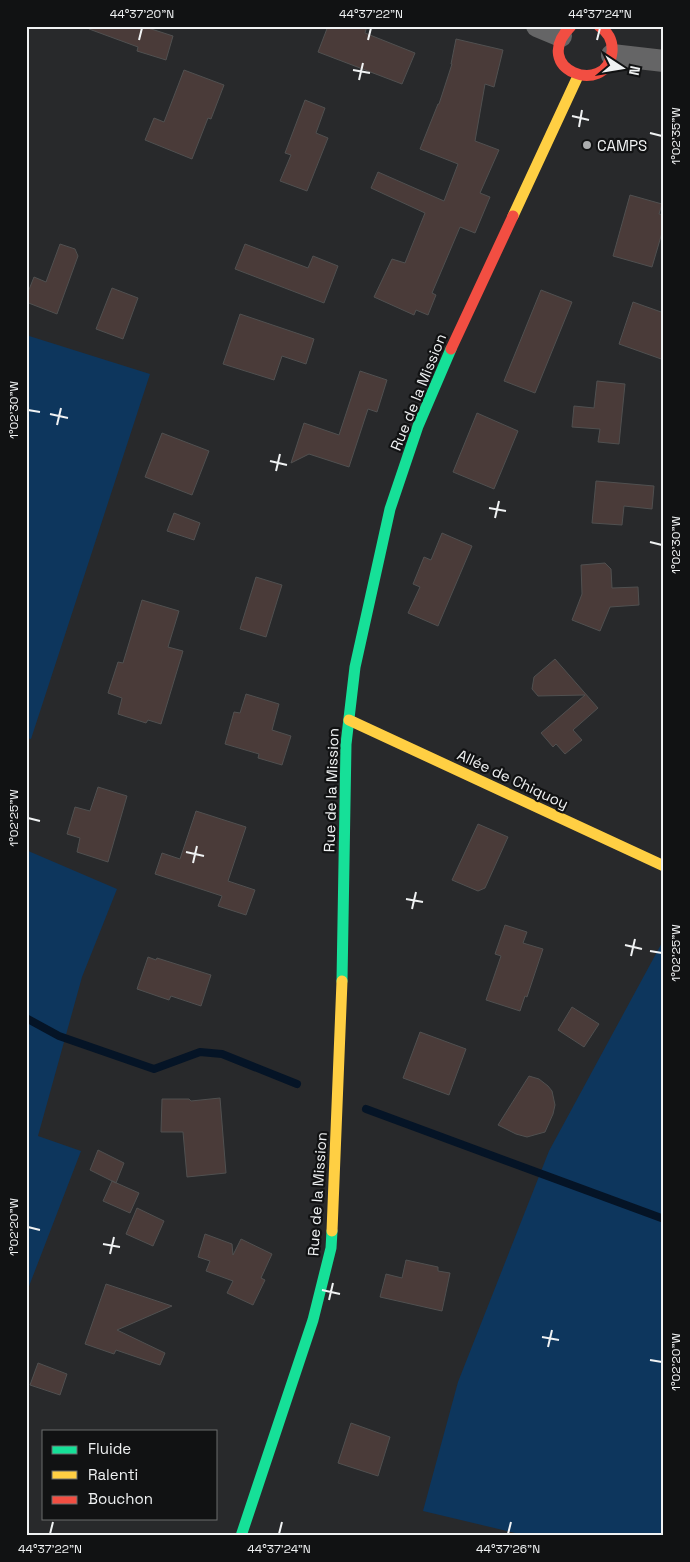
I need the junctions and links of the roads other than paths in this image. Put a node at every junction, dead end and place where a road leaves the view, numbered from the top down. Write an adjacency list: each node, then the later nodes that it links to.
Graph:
1 (536, 26): 3 (street)
2 (599, 26): 4 (main road)
3 (566, 31): 6 (main road)
4 (612, 54): 5 (street); 6 (main road)
5 (664, 61)
6 (578, 76): 7 (main road, Rue de la Mission)
7 (348, 720): 8 (main road, Allée de Chiquoy); 9 (main road, Rue de la Mission)
8 (664, 866)
9 (241, 1536)

